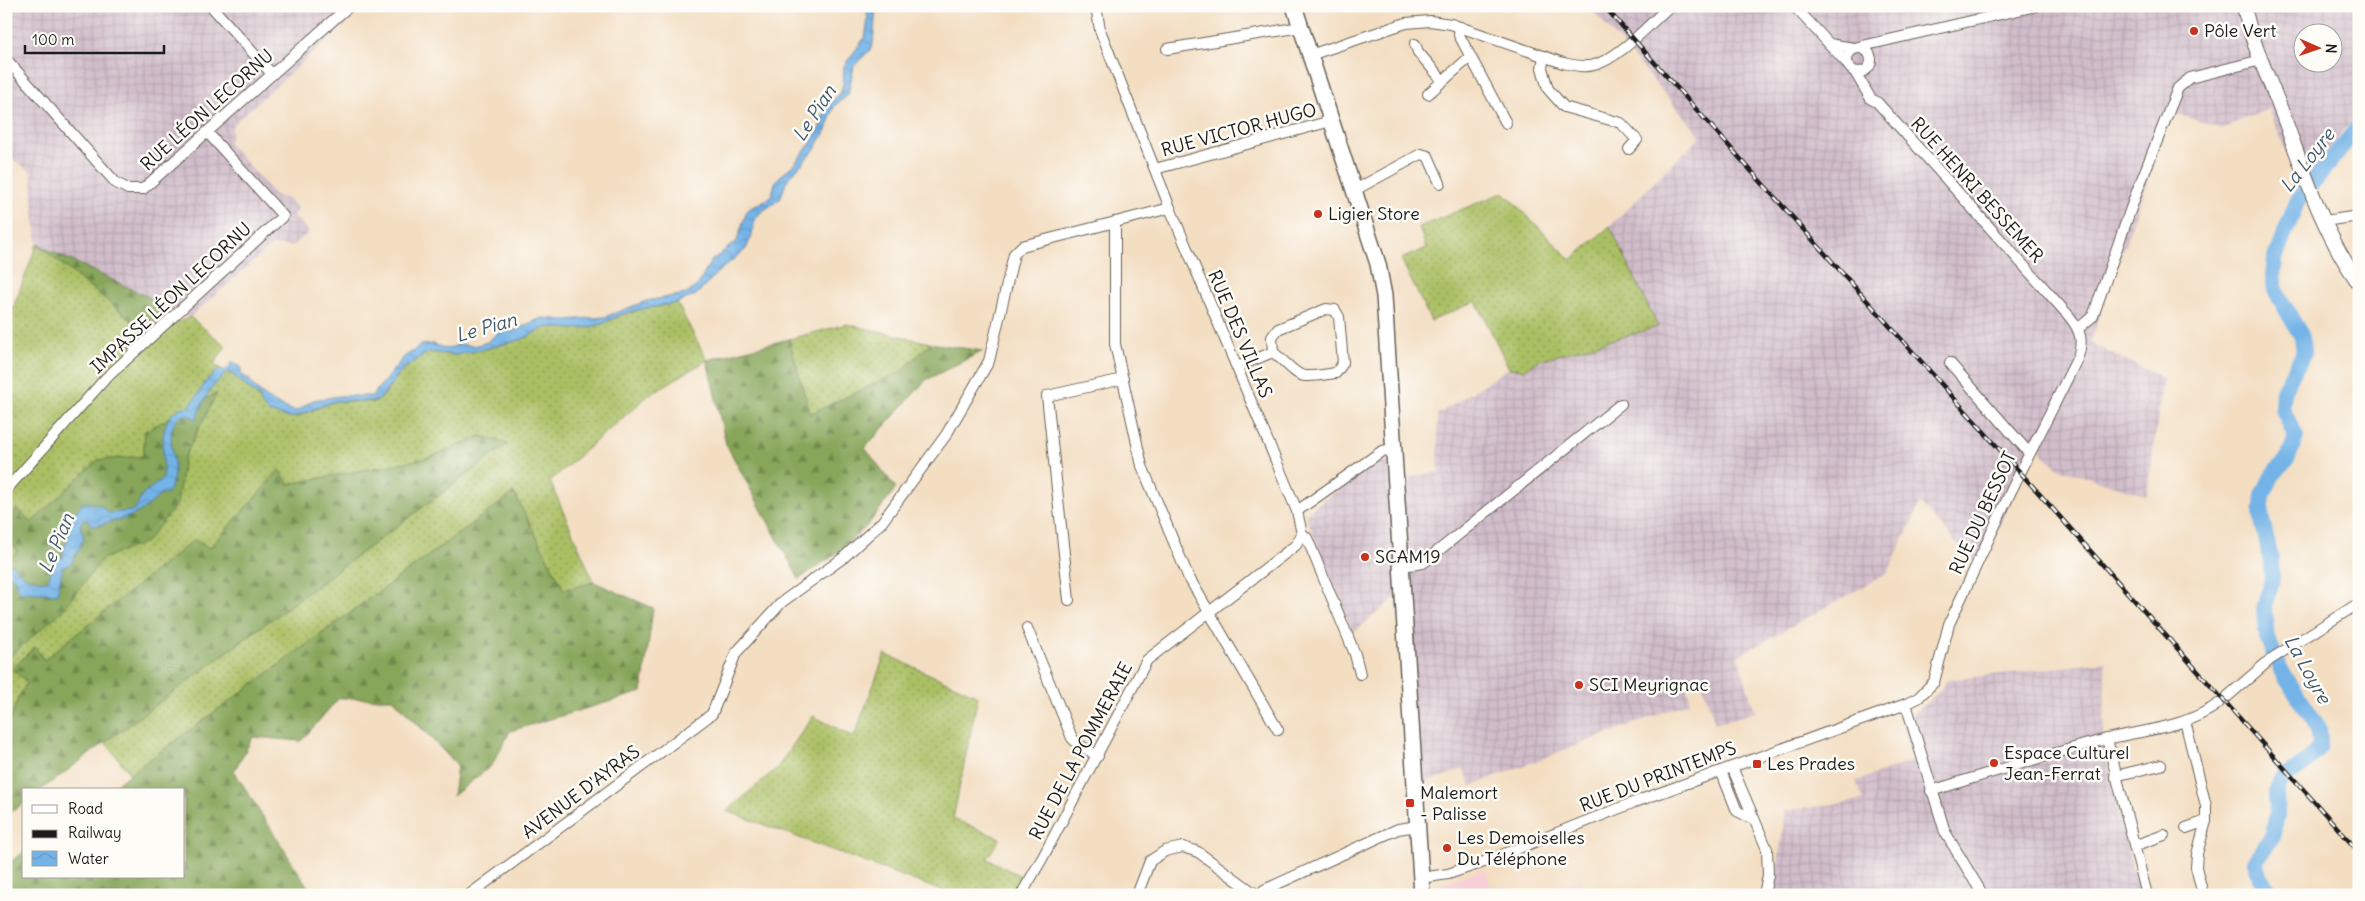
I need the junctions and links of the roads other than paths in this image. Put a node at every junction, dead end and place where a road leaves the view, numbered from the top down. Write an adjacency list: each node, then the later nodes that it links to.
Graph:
1 (211, 6): 26 (street)
2 (349, 6): 26 (street, RUE LÉON LECORNU)
3 (1096, 6): 34 (street, RUE DES VILLAS)
4 (1294, 6): 11 (main road)
5 (1670, 6): 19 (street)
6 (1794, 6): 15 (street, RUE HENRI BESSEMER)
7 (2036, 6): 13 (street)
8 (2236, 6): 10 (street)
9 (2244, 6): 10 (street)
10 (2248, 24): 22 (street)
11 (1301, 27): 17 (street); 18 (main road)
12 (1460, 27): 18 (street); 19 (street); 20 (street)
13 (1896, 40): 16 (street); 23 (street)
14 (1415, 44): 27 (street)
15 (1829, 44): 16 (street); 24 (street, RUE HENRI BESSEMER)
16 (1856, 48): 23 (street); 24 (street)
17 (1167, 49)
18 (1310, 55): 30 (main road)
19 (1544, 56): 33 (street)
20 (1470, 57): 27 (street); 31 (street)
21 (6, 59): 32 (street, RUE LÉON LECORNU)
22 (2261, 60): 39 (street); 42 (street)
23 (1871, 62): 25 (street); 29 (street)
24 (1847, 63): 25 (street, RUE HENRI BESSEMER)
25 (1855, 72): 29 (street, RUE HENRI BESSEMER)
26 (272, 74): 32 (street, RUE LÉON LECORNU)
27 (1443, 81): 28 (street)
28 (1428, 94)
29 (1877, 102): 42 (street, RUE HENRI BESSEMER)
30 (1331, 121): 34 (street, RUE VICTOR HUGO); 36 (main road)
31 (1506, 123)
32 (207, 132): 50 (street, IMPASSE LÉON LECORNU)
33 (1629, 149)
34 (1155, 169): 37 (street, RUE DES VILLAS)
35 (1440, 183): 36 (street)
36 (1353, 190): 48 (main road)
37 (1170, 208): 40 (street); 45 (street, RUE DES VILLAS)
38 (2359, 216): 39 (street)
39 (2324, 221): 41 (street)
40 (1115, 222): 46 (street); 78 (street, AVENUE D'AYRAS)
41 (2359, 283)
42 (2078, 328): 49 (street, RUE DU BESSOT)
43 (1273, 352): 43 (street); 45 (street)
44 (1950, 363): 49 (street)
45 (1236, 366): 51 (street, RUE DES VILLAS)
46 (1123, 379): 54 (street); 56 (street)
47 (1621, 404): 53 (street)
48 (1394, 449): 51 (street); 53 (main road)
49 (2030, 453): 60 (street, RUE DU BESSOT)
50 (6, 490)
51 (1297, 511): 52 (street)
52 (1302, 534): 56 (street, RUE DE LA POMMERAIE); 58 (street)
53 (1402, 566): 73 (main road)
54 (1069, 600)
55 (2359, 602): 59 (street)
56 (1210, 612): 63 (street); 65 (street, RUE DE LA POMMERAIE)
57 (1027, 628): 65 (street)
58 (1360, 674)
59 (2228, 696)
60 (1906, 704): 67 (street, RUE DU PRINTEMPS); 70 (street)
61 (2218, 704): 62 (street)
62 (2185, 721): 64 (street); 72 (street)
63 (1278, 730)
64 (2106, 739): 69 (street); 70 (street)
65 (1098, 756): 79 (street, RUE DE LA POMMERAIE)
66 (2160, 765): 69 (street)
67 (1732, 766): 68 (street, RUE DU PRINTEMPS); 71 (street)
68 (1721, 771): 71 (street); 77 (street, RUE DU PRINTEMPS)
69 (2116, 776): 76 (street)
70 (1931, 791): 84 (street)
71 (1753, 819): 83 (street)
72 (2206, 821): 74 (street); 86 (street)
73 (1418, 826): 77 (main road); 81 (street)
74 (2186, 828)
75 (2164, 835): 76 (street)
76 (2134, 846): 85 (street)
77 (1421, 878): 82 (main road)
78 (469, 895)
79 (1021, 895)
80 (1137, 895): 81 (street)
81 (1259, 895)
82 (1422, 895)
83 (1764, 895)
84 (1983, 895)
85 (2147, 895)
86 (2203, 895)

